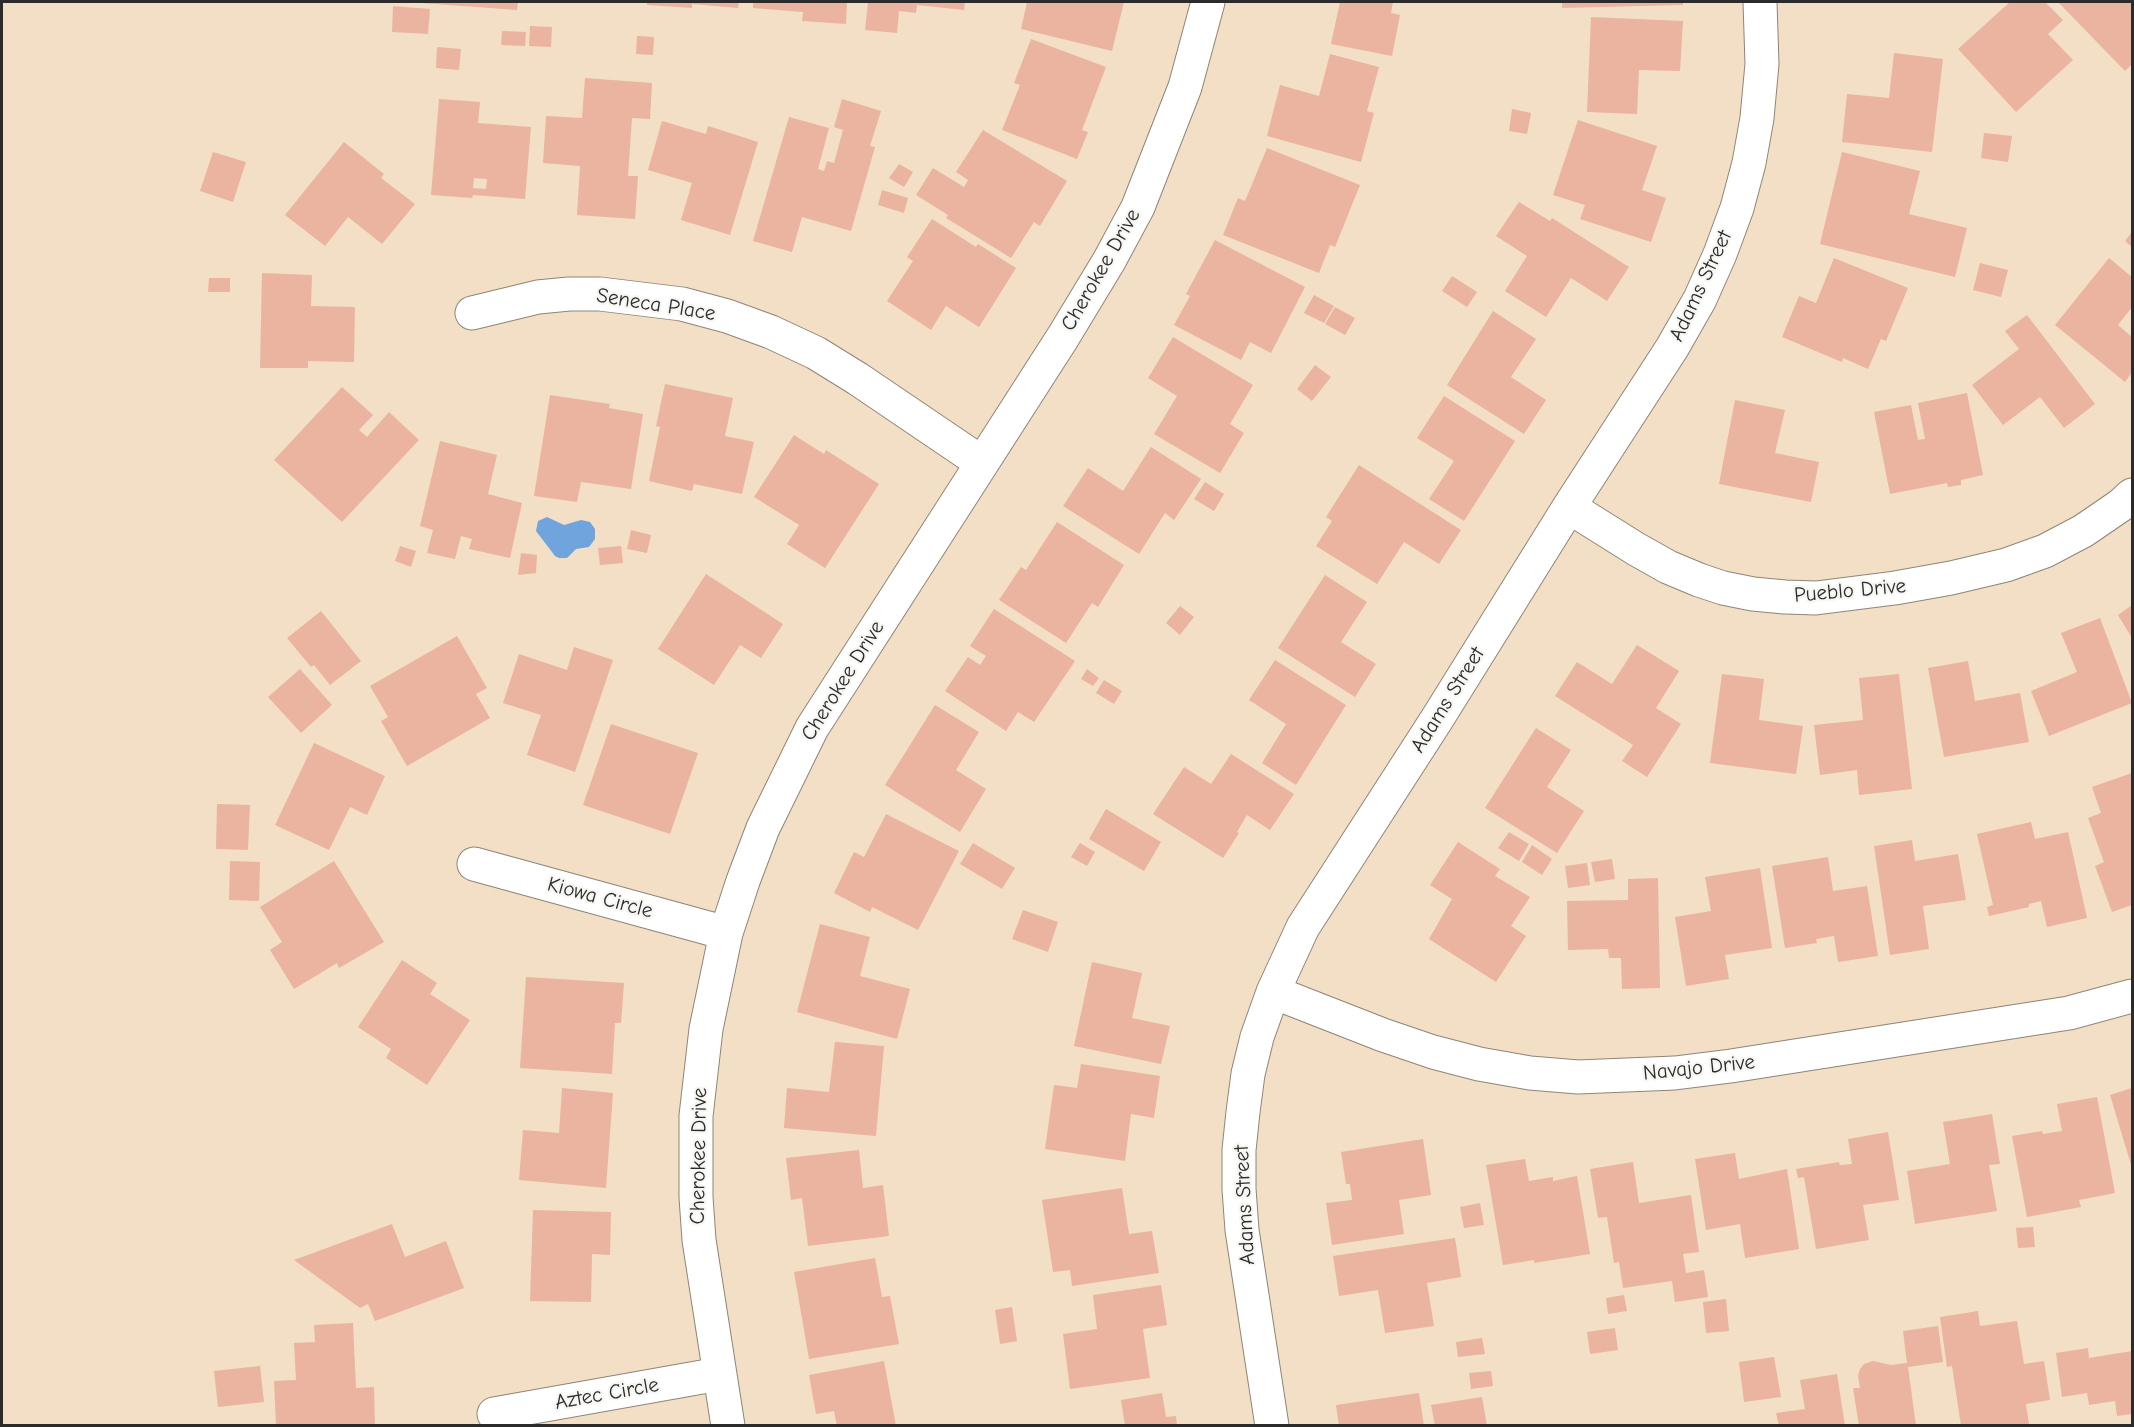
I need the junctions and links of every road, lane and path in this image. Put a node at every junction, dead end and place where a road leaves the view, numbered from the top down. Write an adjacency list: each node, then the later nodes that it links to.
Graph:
1 (1208, 2): 4 (street, Cherokee Drive)
2 (1760, 2): 6 (street, Adams Street)
3 (472, 313): 4 (street, Seneca Place)
4 (982, 463): 8 (street, Cherokee Drive)
5 (2133, 495): 6 (street, Pueblo Drive)
6 (1569, 507): 9 (street, Adams Street)
7 (474, 864): 8 (street, Kiowa Circle)
8 (726, 933): 11 (street, Cherokee Drive)
9 (1273, 992): 10 (street, Navajo Drive); 14 (street, Adams Street)
10 (2133, 996)
11 (719, 1374): 12 (street, Aztec Circle); 13 (street, Cherokee Drive)
12 (494, 1414)
13 (728, 1425)
14 (1272, 1425)

